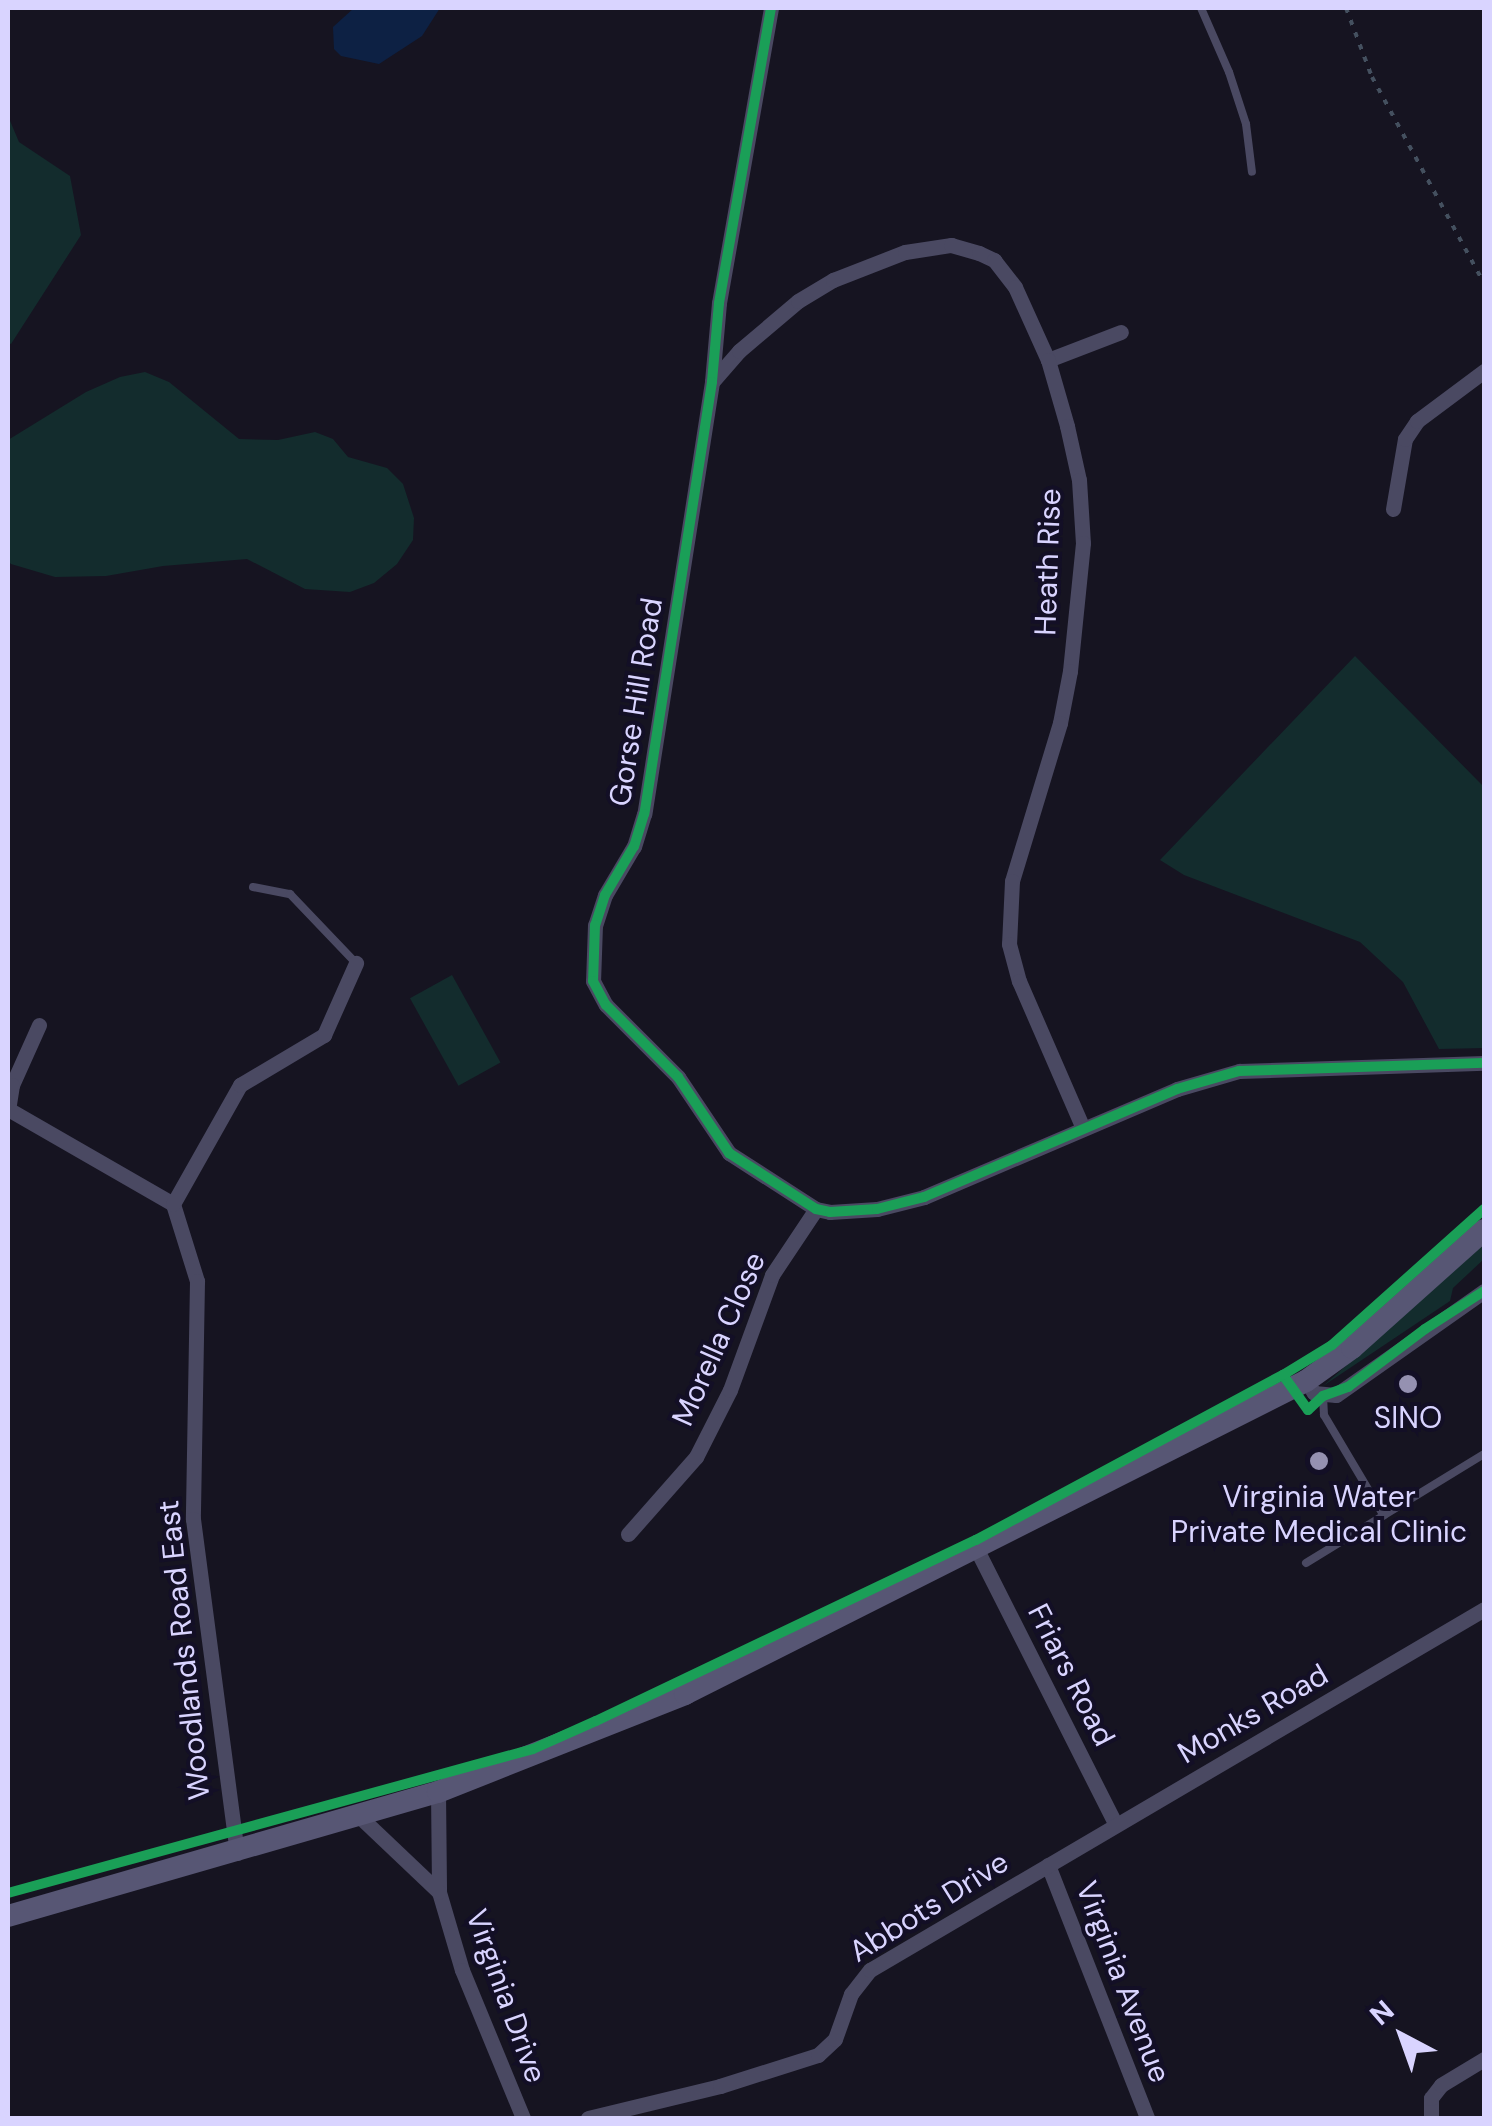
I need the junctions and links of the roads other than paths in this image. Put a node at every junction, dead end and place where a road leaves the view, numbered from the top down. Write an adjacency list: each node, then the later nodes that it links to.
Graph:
1 (771, 8): 7 (street, Gorse Hill Road)
2 (1201, 8): 3 (lane)
3 (1252, 172)
4 (1121, 332): 5 (street)
5 (1048, 360): 7 (street, Heath Rise); 13 (street, Heath Rise)
6 (1484, 371): 8 (street)
7 (712, 382): 15 (street, Gorse Hill Road)
8 (1393, 508)
9 (253, 887): 10 (lane)
10 (356, 963): 14 (street)
11 (39, 1025): 14 (street)
12 (1484, 1063): 13 (street)
13 (1084, 1128): 15 (street)
14 (173, 1204): 28 (street, Woodlands Road East)
15 (816, 1209): 21 (street, Morella Close)
16 (1484, 1230): 18 (main road)
17 (1484, 1291): 18 (street)
18 (1314, 1389): 20 (lane); 22 (main road)
19 (1484, 1454): 20 (lane)
20 (1384, 1516): 23 (lane)
21 (628, 1534)
22 (977, 1550): 25 (main road); 27 (street, Friars Road)
23 (1306, 1563)
24 (1484, 1610): 27 (street, Monks Road)
25 (438, 1792): 26 (main road); 30 (street, Virginia Drive)
26 (359, 1816): 28 (main road); 30 (street, Virginia Drive)
27 (1116, 1825): 29 (street, Monks Road)
28 (237, 1853): 31 (main road)
29 (1048, 1865): 34 (street, Abbots Drive); 35 (street, Virginia Avenue)
30 (439, 1892): 33 (street, Virginia Drive)
31 (8, 1916)
32 (1484, 2059): 36 (street)
33 (523, 2118)
34 (588, 2118)
35 (1147, 2118)
36 (1431, 2118)

